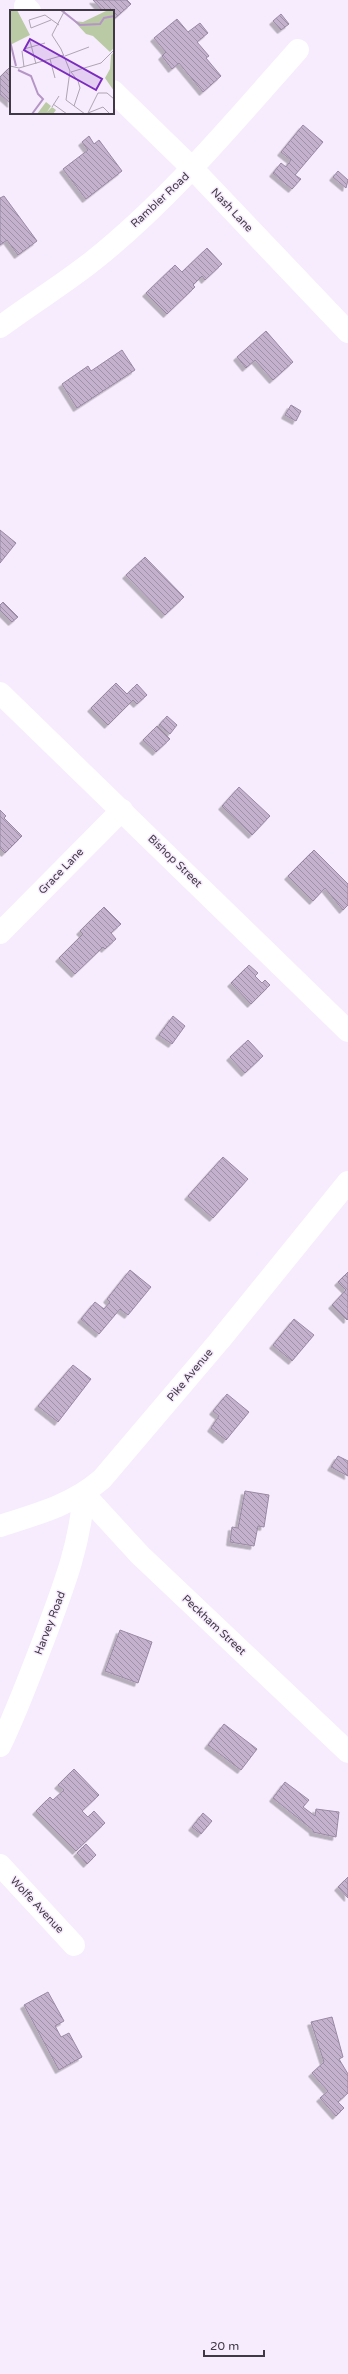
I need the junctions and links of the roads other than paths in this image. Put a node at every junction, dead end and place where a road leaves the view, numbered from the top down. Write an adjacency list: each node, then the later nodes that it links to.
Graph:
1 (298, 50): 3 (street, Rambler Road)
2 (114, 92): 3 (street, Nash Lane)
3 (193, 169): 4 (street, Rambler Road); 5 (street, Nash Lane)
4 (0, 327)
5 (348, 332)
6 (0, 693): 7 (street, Bishop Street)
7 (122, 810): 8 (street, Grace Lane); 9 (street, Bishop Street)
8 (0, 933)
9 (348, 1031)
10 (348, 1182): 11 (street, Pike Avenue)
11 (84, 1494): 12 (street, Pike Avenue); 13 (street, Harvey Road); 14 (street, Peckham Street)
12 (0, 1526)
13 (0, 1746)
14 (348, 1752)
15 (0, 1865): 16 (street, Wolfe Avenue)
16 (74, 1944)

